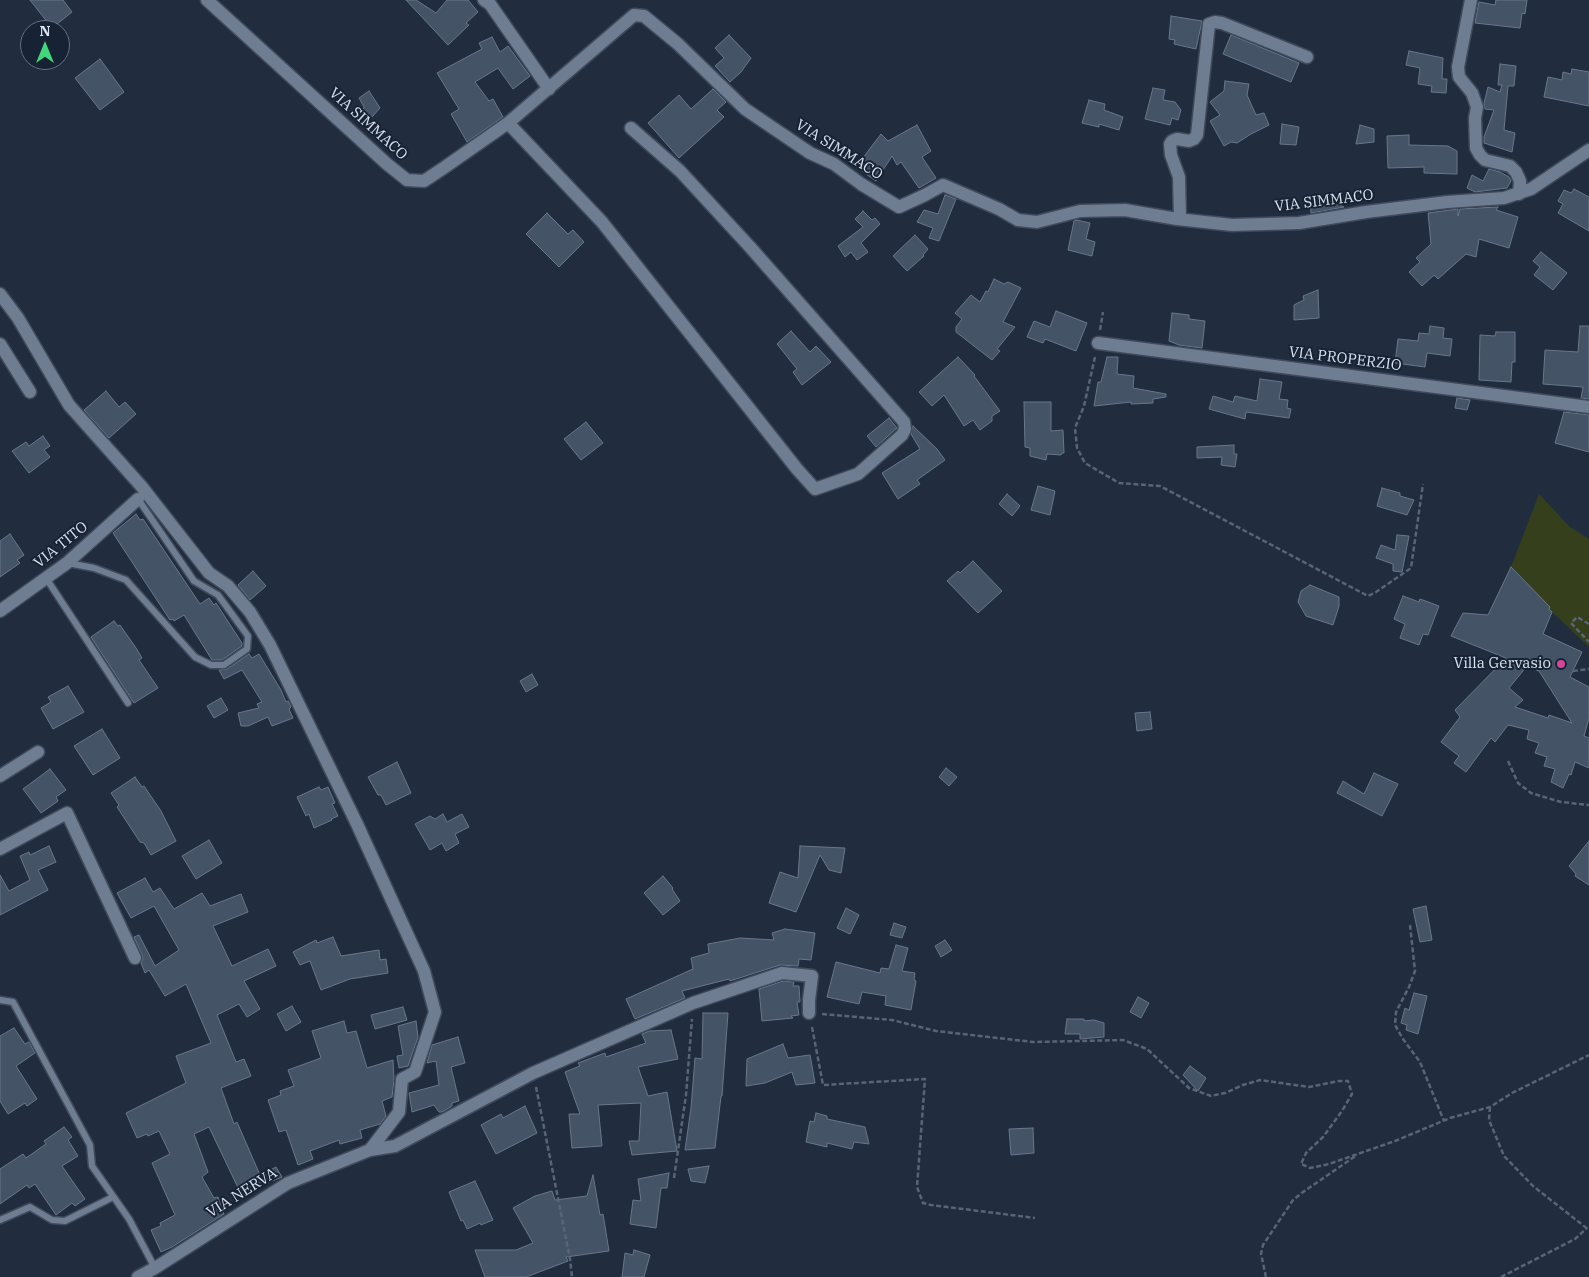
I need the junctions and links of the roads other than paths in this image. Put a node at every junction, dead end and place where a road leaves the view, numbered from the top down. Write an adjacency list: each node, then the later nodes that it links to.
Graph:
1 (206, 0): 6 (street, VIA SIMMACO)
2 (484, 0): 5 (street)
3 (1471, 0): 9 (street)
4 (1307, 56): 10 (street)
5 (549, 89): 6 (street, VIA SIMMACO); 10 (street, VIA SIMMACO)
6 (508, 123): 7 (street)
7 (631, 128)
8 (1589, 150): 9 (street, VIA SIMMACO)
9 (1519, 194): 10 (street, VIA SIMMACO)
10 (1180, 219)
11 (0, 294): 27 (street)
12 (1098, 343): 15 (street, VIA PROPERZIO)
13 (0, 344): 14 (street)
14 (30, 392)
15 (1589, 407)
16 (138, 499): 17 (street, VIA TITO); 17 (lane)
17 (67, 563): 18 (street, VIA TITO)
18 (46, 578): 19 (street, VIA TITO); 20 (lane)
19 (0, 611)
20 (128, 703)
21 (38, 752): 22 (street)
22 (0, 776)
23 (0, 849): 24 (street)
24 (135, 958)
25 (0, 1000): 28 (lane)
26 (809, 1012): 27 (street, VIA NERVA)
27 (370, 1150): 30 (street, VIA NERVA)
28 (113, 1197): 29 (lane); 30 (lane)
29 (0, 1220)
30 (155, 1268): 31 (street, VIA NERVA)
31 (138, 1277)

